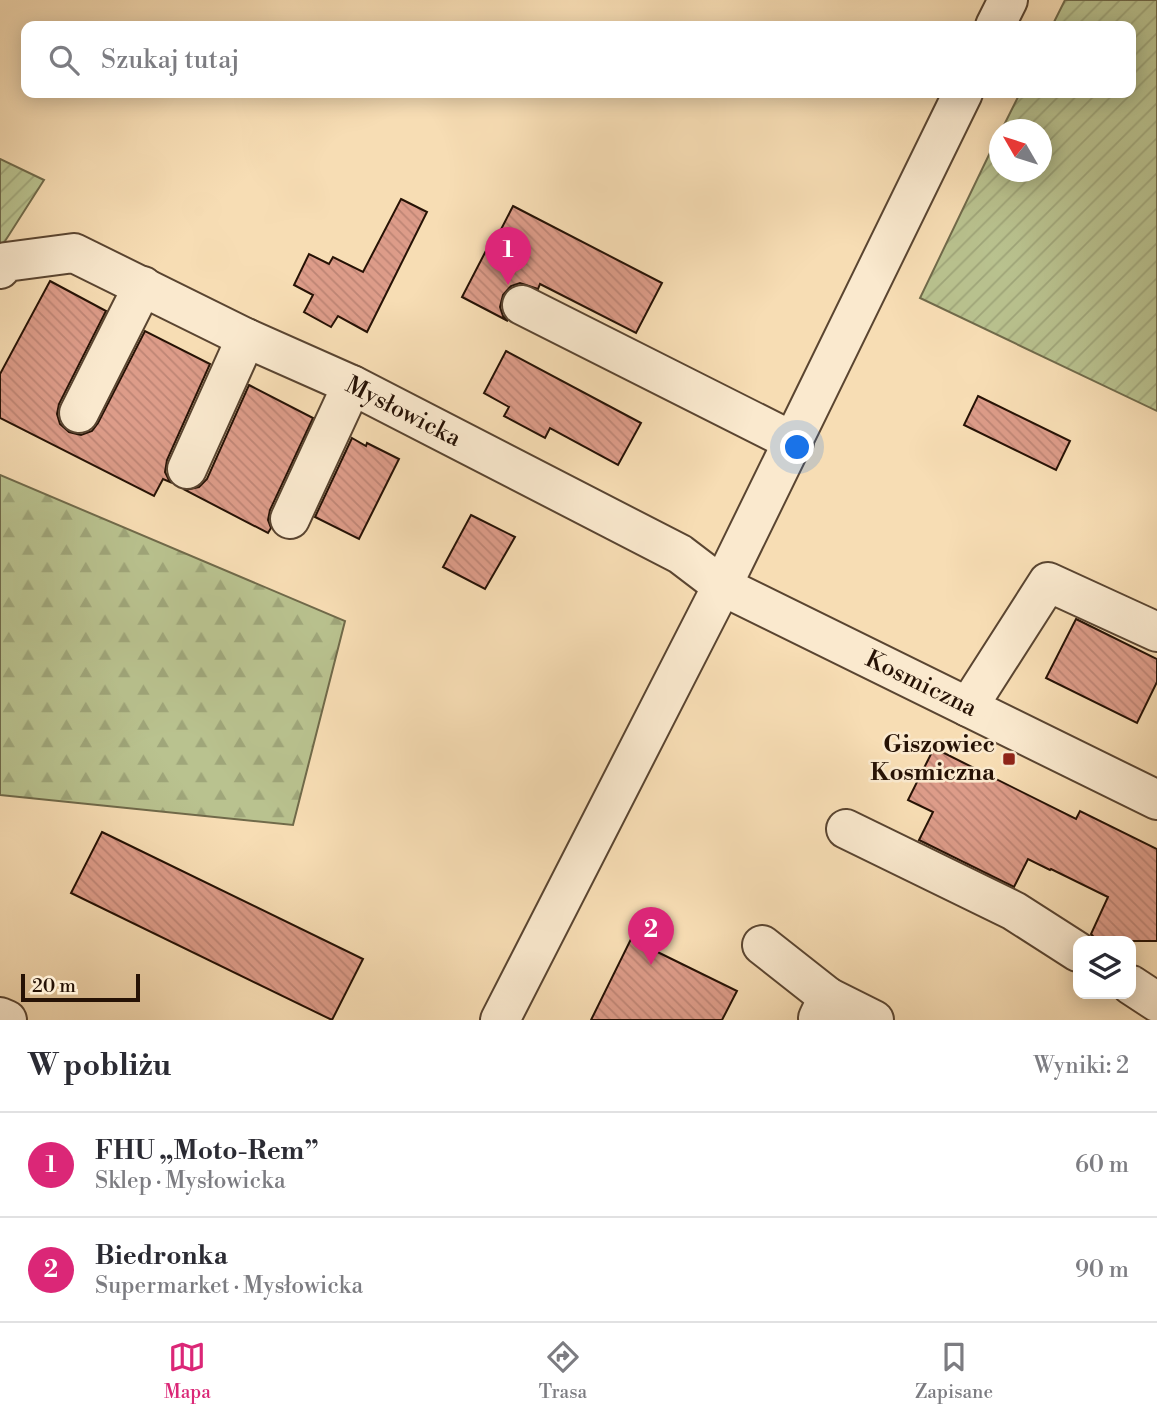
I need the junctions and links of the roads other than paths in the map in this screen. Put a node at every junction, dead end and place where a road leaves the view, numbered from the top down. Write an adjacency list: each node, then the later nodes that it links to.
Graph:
1 (1008, 0): 2 (street)
2 (998, 21)
3 (961, 98): 10 (street)
4 (0, 269): 5 (street, Mysłowicka)
5 (143, 286): 7 (street, Mysłowicka); 9 (street)
6 (522, 305): 10 (street)
7 (246, 338): 8 (street, Mysłowicka); 11 (street)
8 (352, 385): 12 (street); 13 (street, Mysłowicka)
9 (79, 413)
10 (794, 442): 13 (street)
11 (187, 469)
12 (290, 519)
13 (722, 586): 15 (street, Kosmiczna); 25 (street)
14 (1157, 632): 15 (street)
15 (968, 707): 16 (street, Kosmiczna)
16 (1157, 800)
17 (846, 829): 19 (street)
18 (762, 945): 22 (street)
19 (1073, 949)
20 (1136, 988): 21 (street)
21 (1157, 1002)
22 (823, 1008): 26 (street)
23 (0, 1017): 24 (street)
24 (7, 1020)
25 (500, 1020)
26 (874, 1020)

